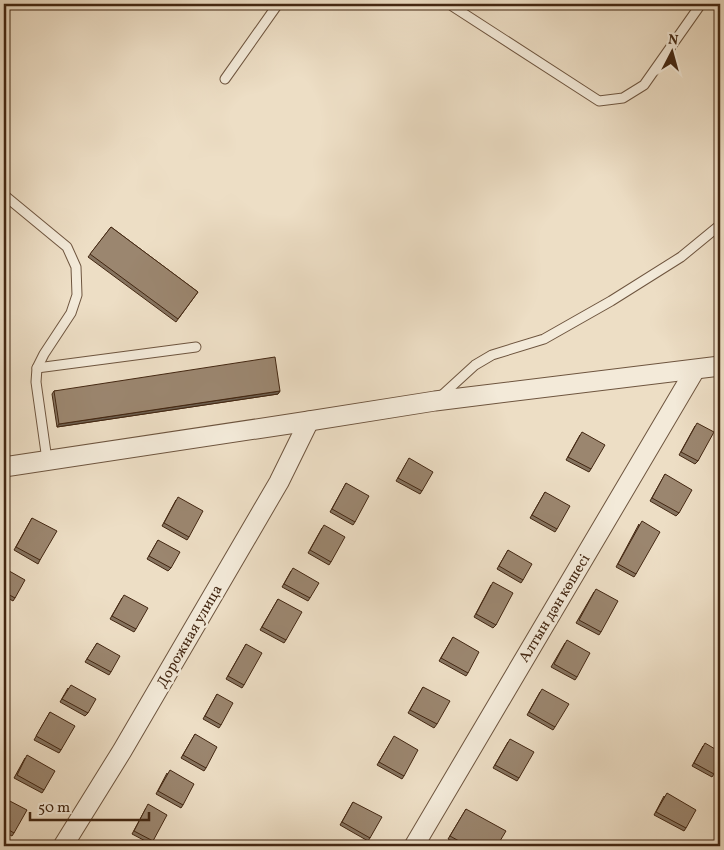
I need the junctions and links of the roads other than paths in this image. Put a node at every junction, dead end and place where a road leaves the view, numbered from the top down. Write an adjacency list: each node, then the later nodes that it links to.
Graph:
1 (278, 4): 4 (lane)
2 (449, 4): 3 (lane)
3 (701, 4)
4 (225, 79)
5 (4, 196): 9 (lane)
6 (720, 225): 11 (lane)
7 (196, 347): 9 (lane)
8 (720, 366): 10 (street)
9 (37, 368): 13 (lane)
10 (694, 370): 11 (street); 17 (street, Алтын дән көшесі)
11 (435, 401): 12 (street)
12 (309, 422): 13 (street); 16 (street, Дорожная улица)
13 (47, 460): 14 (street)
14 (9, 466): 15 (street)
15 (4, 484)
16 (63, 846)
17 (414, 846)

